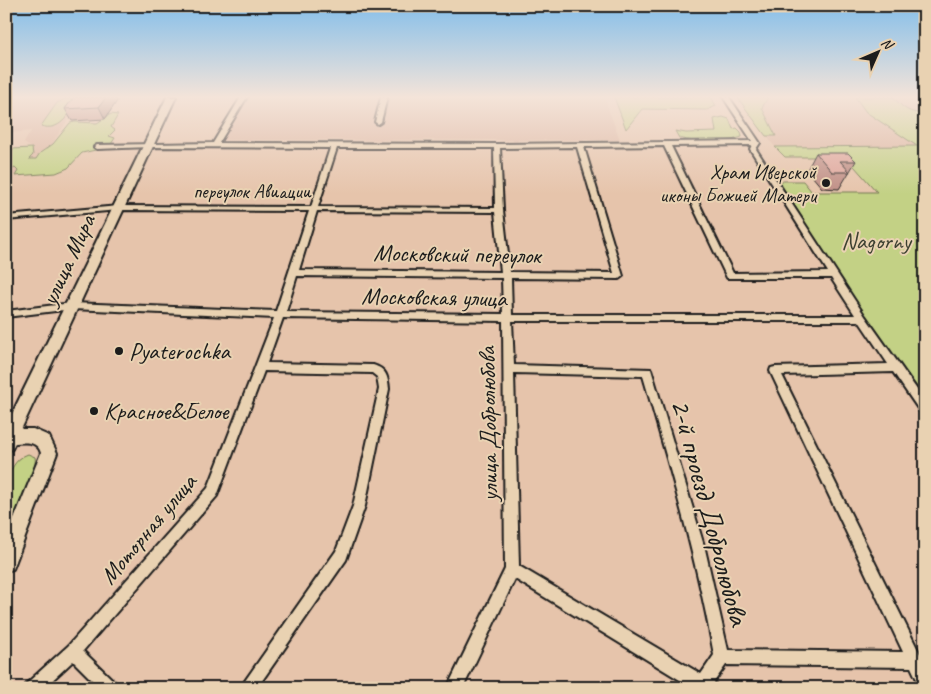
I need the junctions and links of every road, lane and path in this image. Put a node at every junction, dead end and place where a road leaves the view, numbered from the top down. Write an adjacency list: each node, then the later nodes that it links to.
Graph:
1 (156, 129): 5 (main road, улица Мира)
2 (224, 129): 6 (street)
3 (748, 129): 4 (street)
4 (757, 143): 9 (street); 18 (street)
5 (149, 144): 6 (street); 10 (street); 12 (main road, улица Мира)
6 (215, 145): 7 (street)
7 (334, 145): 11 (street); 13 (street, Моторная улица)
8 (580, 145): 9 (street); 11 (street); 17 (street, Московский переулок)
9 (667, 145): 18 (street)
10 (97, 146)
11 (496, 146): 14 (street, улица Добролюбова)
12 (119, 208): 13 (street, переулок Авиации); 15 (street, переулок Авиации); 19 (main road, улица Мира)
13 (313, 209): 14 (street, переулок Авиации); 16 (street, Моторная улица)
14 (499, 210): 17 (street, улица Добролюбова)
15 (6, 218)
16 (294, 273): 17 (street, Московский переулок); 21 (street, Моторная улица)
17 (506, 275): 22 (street, улица Добролюбова)
18 (834, 275): 23 (street)
19 (72, 306): 20 (street, Московская улица); 21 (street, Московская улица); 28 (main road, улица Мира)
20 (6, 314)
21 (280, 315): 22 (street, Московская улица); 24 (street, Моторная улица)
22 (507, 318): 23 (street, Московская улица); 26 (street, улица Добролюбова)
23 (862, 318): 25 (street)
24 (260, 367): 31 (street, Моторная улица); 38 (street)
25 (896, 368): 27 (street); 33 (street)
26 (510, 369): 30 (street, улица Добролюбова); 32 (street, 2-й проезд Добролюбова)
27 (925, 410)
28 (8, 439): 29 (street)
29 (6, 562)
30 (512, 570): 35 (street); 39 (street, улица Добролюбова)
31 (73, 651): 36 (street, Моторная улица); 37 (street)
32 (722, 657): 33 (street); 35 (street, 2-й проезд Добролюбова)
33 (914, 660): 34 (street)
34 (925, 681)
35 (704, 686)
36 (32, 688)
37 (111, 688)
38 (248, 688)
39 (456, 688)

